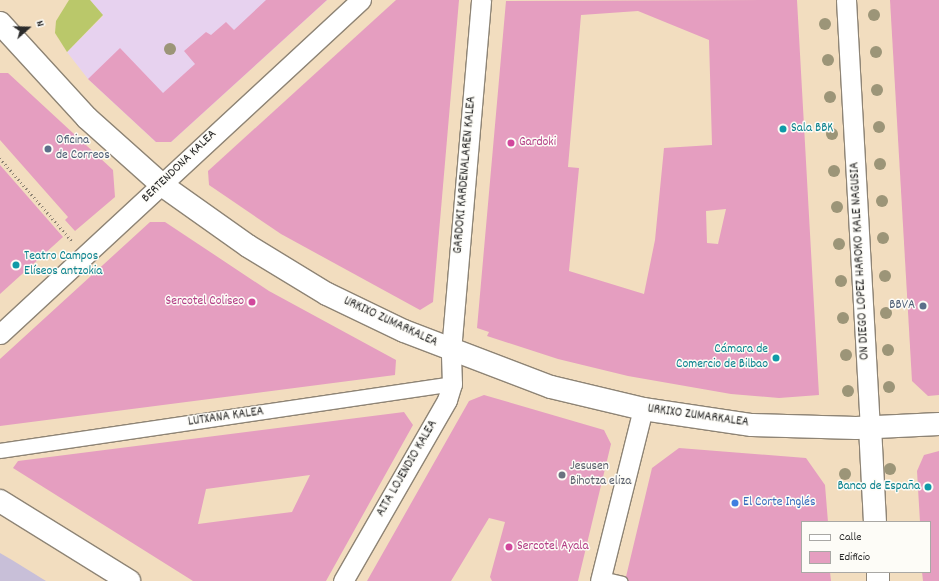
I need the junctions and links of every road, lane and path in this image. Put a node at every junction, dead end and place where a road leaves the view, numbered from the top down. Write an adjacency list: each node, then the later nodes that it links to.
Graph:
1 (361, 0): 6 (street, BERTENDONA KALEA)
2 (481, 0): 9 (street, GARDOKI KARDENALAREN KALEA)
3 (846, 0): 13 (street, ON DIEGO LOPEZ HAROKO KALE NAGUSIA)
4 (2, 31): 6 (main road, URKIXO ZUMARKALEA)
5 (0, 158): 7 (path)
6 (162, 185): 7 (street, BERTENDONA KALEA); 9 (main road, URKIXO ZUMARKALEA)
7 (86, 256): 8 (street, BERTENDONA KALEA)
8 (0, 334)
9 (451, 351): 10 (street, AITA LOJENDIO KALEA); 11 (main road, URKIXO ZUMARKALEA)
10 (452, 384): 14 (street, LUTXANA KALEA); 19 (street, AITA LOJENDIO KALEA)
11 (643, 409): 13 (main road, URKIXO ZUMARKALEA); 17 (street)
12 (939, 424): 13 (main road, URKIXO ZUMARKALEA)
13 (870, 427): 16 (main road, ON DIEGO LOPEZ HAROKO KALE NAGUSIA)
14 (0, 451)
15 (0, 501): 18 (main road)
16 (875, 521)
17 (600, 578): 20 (lane)
18 (129, 581)
19 (343, 581)
20 (622, 581)

